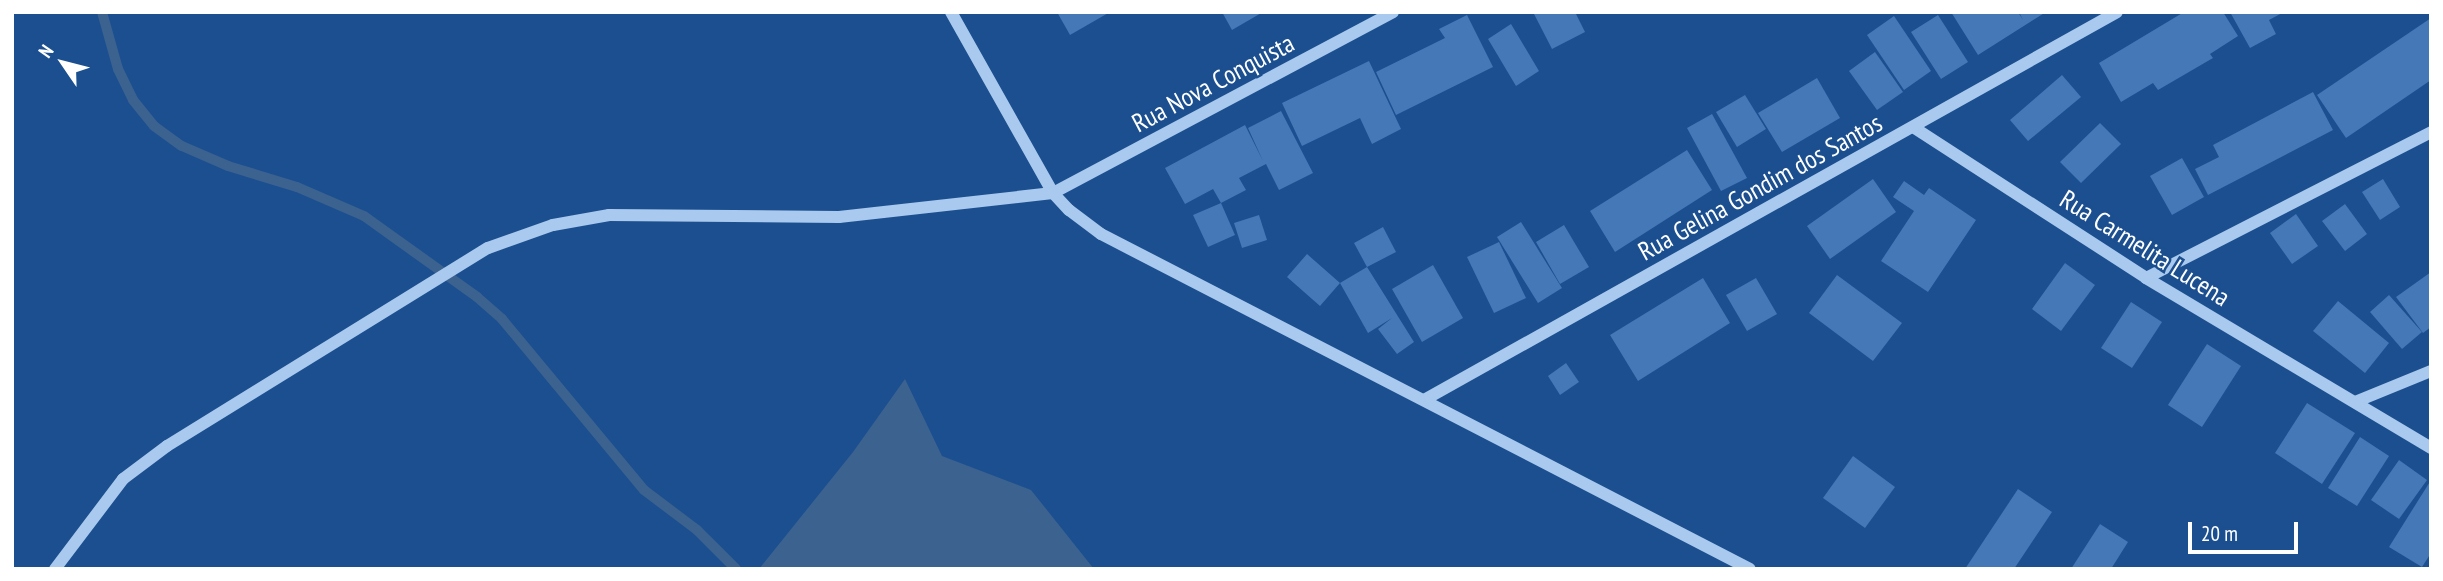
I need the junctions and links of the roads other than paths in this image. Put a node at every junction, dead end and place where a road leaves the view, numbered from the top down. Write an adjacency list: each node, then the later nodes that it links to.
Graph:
1 (950, 12): 6 (street)
2 (2116, 12): 4 (street, Rua Gelina Gondim dos Santos)
3 (1390, 13): 6 (street, Rua Nova Conquista)
4 (1913, 127): 7 (street, Rua Carmelita Lucena); 9 (street, Rua Gelina Gondim dos Santos)
5 (2431, 132): 7 (street)
6 (1054, 193): 9 (street); 12 (street)
7 (2146, 278): 10 (street, Rua Carmelita Lucena)
8 (2431, 371): 10 (street)
9 (1424, 400): 13 (street)
10 (2355, 402): 11 (street, Rua Carmelita Lucena)
11 (2431, 448)
12 (55, 569)
13 (1750, 569)

